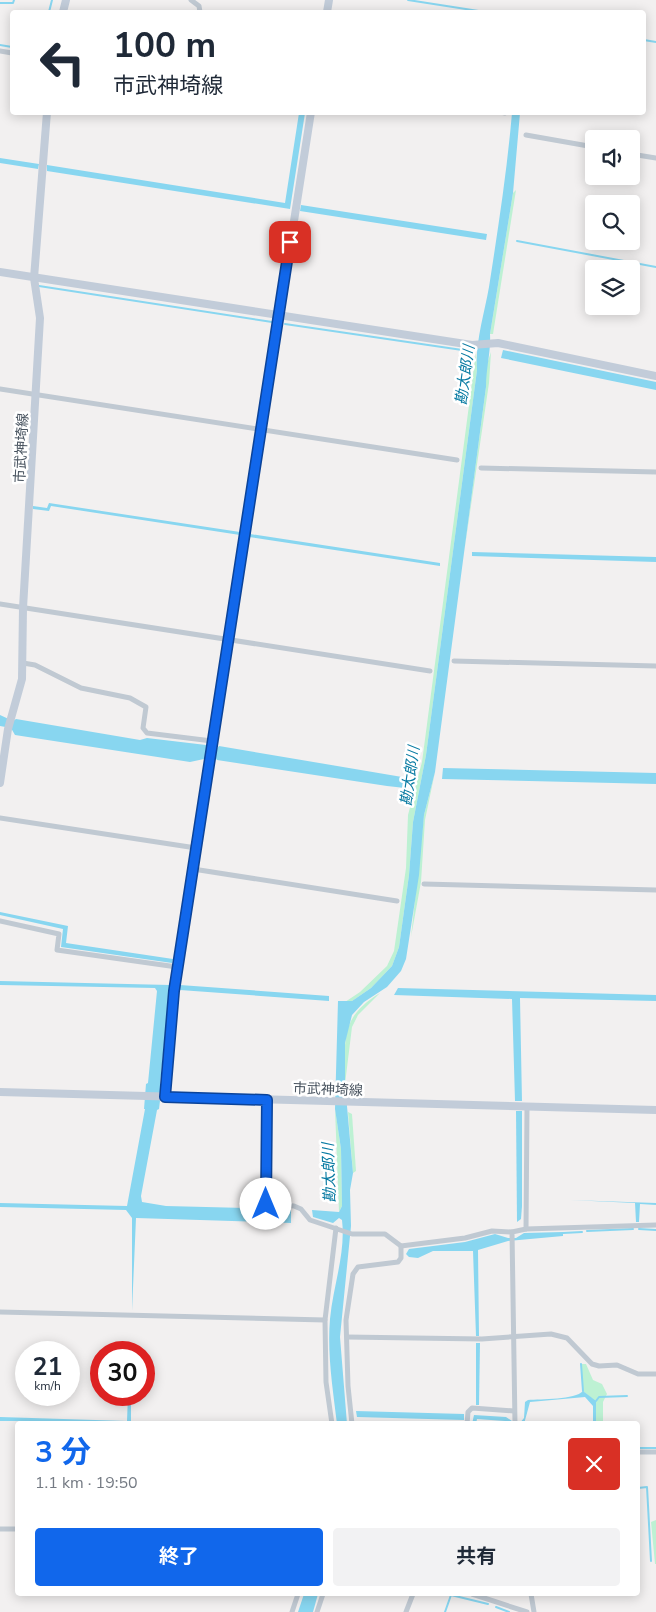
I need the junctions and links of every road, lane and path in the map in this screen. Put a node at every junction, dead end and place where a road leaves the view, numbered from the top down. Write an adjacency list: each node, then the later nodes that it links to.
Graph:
1 (190, 0): 2 (street)
2 (200, 10)
3 (47, 115): 10 (street, 市武神埼線)
4 (311, 115): 11 (street)
5 (526, 135): 6 (street)
6 (585, 145)
7 (640, 155): 8 (street)
8 (656, 158)
9 (0, 272): 10 (street)
10 (34, 278): 11 (street); 14 (street, 市武神埼線)
11 (279, 316): 12 (street); 15 (street)
12 (656, 376)
13 (0, 389): 14 (street)
14 (36, 395): 15 (street); 20 (street, 市武神埼線)
15 (262, 430): 16 (street); 21 (street)
16 (457, 460)
17 (481, 468): 18 (street)
18 (656, 472)
19 (0, 604): 20 (street)
20 (23, 608): 21 (street); 23 (street, 市武神埼線)
21 (229, 640): 25 (street); 26 (street)
22 (454, 661): 24 (street)
23 (23, 663): 26 (street); 27 (street, 市武神埼線)
24 (656, 666)
25 (430, 671)
26 (211, 749): 29 (street)
27 (0, 783)
28 (0, 818): 29 (street)
29 (196, 848): 30 (street)
30 (193, 869): 33 (street); 35 (street)
31 (424, 884): 32 (street)
32 (656, 890)
33 (397, 901)
34 (0, 921): 35 (street)
35 (177, 967): 37 (street)
36 (0, 1092): 37 (street, 市武神埼線)
37 (164, 1097): 38 (street, 市武神埼線)
38 (267, 1100): 39 (street, 市武神埼線); 42 (street)
39 (527, 1107): 40 (street, 市武神埼線); 43 (street)
40 (656, 1110)
41 (656, 1225): 43 (street)
42 (339, 1229): 45 (street); 47 (street)
43 (526, 1229): 44 (street)
44 (512, 1237): 45 (street); 48 (street)
45 (401, 1246): 49 (street)
46 (0, 1312): 47 (street)
47 (325, 1320): 52 (street)
48 (513, 1336): 49 (street); 50 (street); 51 (street)
49 (347, 1337): 53 (street)
50 (656, 1374)
51 (514, 1411): 54 (street); 55 (street)
52 (332, 1421)
53 (352, 1421)
54 (467, 1421)
55 (516, 1421)
56 (640, 1452): 57 (street)
57 (656, 1452)
58 (0, 1529): 59 (street)
59 (15, 1529)
60 (297, 1596): 65 (street)
61 (322, 1596): 66 (street)
62 (412, 1596): 67 (street)
63 (478, 1596): 68 (street)
64 (532, 1596): 69 (street)
65 (292, 1612)
66 (317, 1612)
67 (406, 1612)
68 (527, 1612)
69 (534, 1612)

